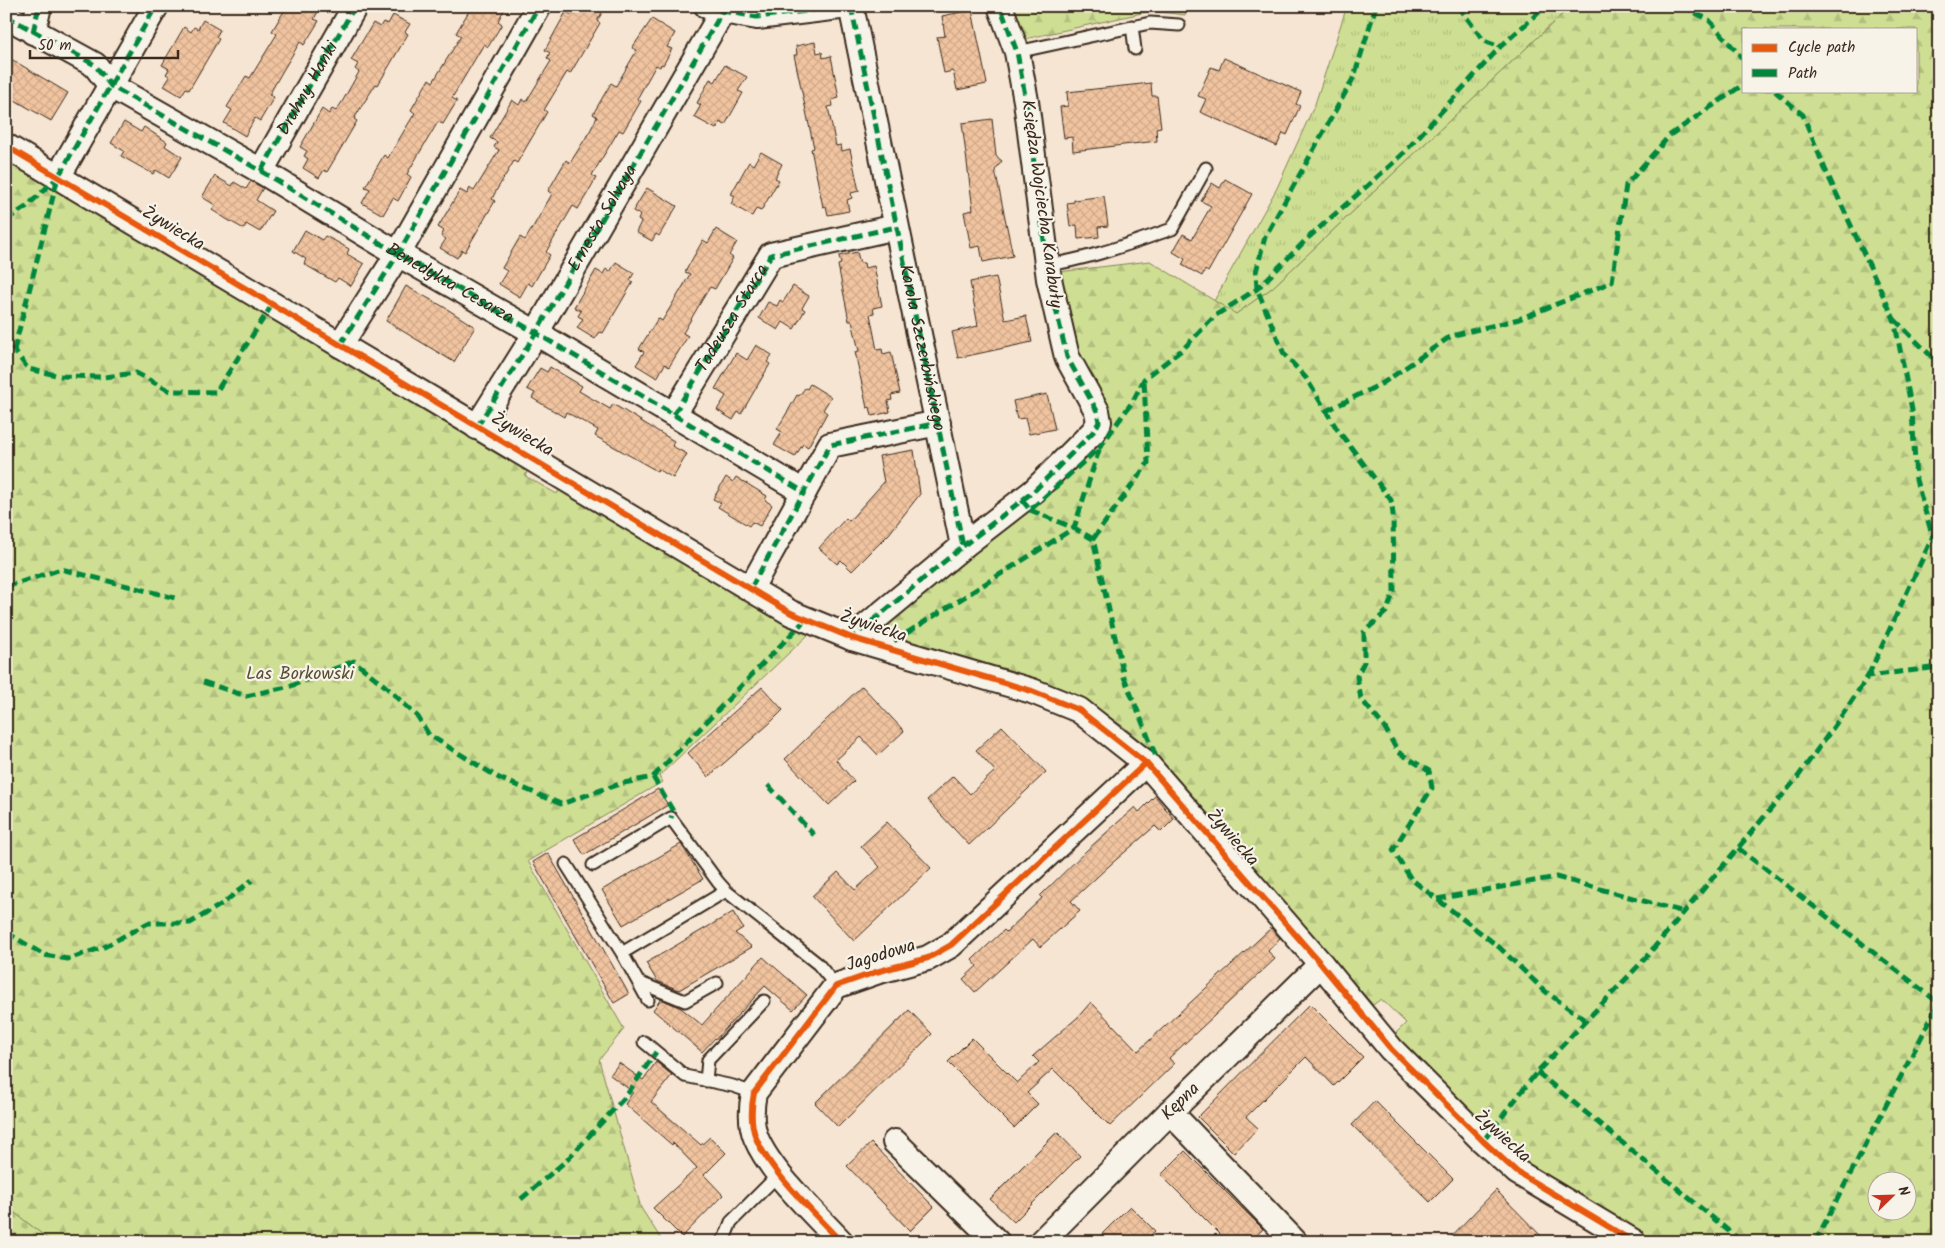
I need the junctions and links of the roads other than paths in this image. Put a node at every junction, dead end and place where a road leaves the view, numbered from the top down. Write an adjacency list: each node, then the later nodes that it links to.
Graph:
1 (39, 6): 11 (street)
2 (156, 6): 14 (street)
3 (355, 6): 17 (street, Druhny Hanki)
4 (539, 6): 20 (street)
5 (849, 6): 7 (street); 19 (street, Karola Szczerbińskiego)
6 (1000, 6): 13 (street, Księdza Wojciecha Karabuły)
7 (717, 8): 22 (street, Ernesta Solvaya)
8 (6, 16): 11 (street, Benedykta Cesarza)
9 (1179, 25): 10 (lane)
10 (1132, 26): 12 (lane); 13 (lane)
11 (33, 32): 14 (street, Benedykta Cesarza)
12 (1135, 48)
13 (1017, 52): 21 (street, Księdza Wojciecha Karabuły)
14 (111, 86): 17 (street, Benedykta Cesarza); 18 (street)
15 (6, 146): 18 (street, Żywiecka)
16 (1206, 168): 21 (lane)
17 (261, 171): 20 (street, Benedykta Cesarza)
18 (58, 177): 23 (street, Żywiecka)
19 (896, 227): 24 (street, Tadeusza Starca); 25 (street, Karola Szczerbińskiego)
20 (398, 254): 22 (street, Benedykta Cesarza); 23 (street)
21 (1046, 264): 28 (street, Księdza Wojciecha Karabuły)
22 (536, 334): 24 (street, Benedykta Cesarza); 26 (street, Ernesta Solvaya)
23 (340, 345): 26 (street, Żywiecka)
24 (674, 414): 27 (street, Benedykta Cesarza)
25 (938, 423): 27 (street); 28 (street, Karola Szczerbińskiego)
26 (477, 427): 29 (street, Żywiecka)
27 (804, 492): 29 (street)
28 (963, 546): 30 (street)
29 (751, 588): 30 (street, Żywiecka)
30 (852, 638): 31 (street, Żywiecka)
31 (1146, 763): 36 (street, Żywiecka); 39 (street, Jagodowa)
32 (566, 864): 35 (lane)
33 (593, 865): 34 (lane)
34 (726, 891): 35 (lane); 39 (lane)
35 (622, 953): 37 (lane)
36 (1321, 964): 45 (street, Kępna); 53 (street, Żywiecka)
37 (638, 982): 38 (lane); 40 (lane)
38 (717, 983)
39 (836, 986): 44 (street, Jagodowa)
40 (648, 1000)
41 (764, 1001): 43 (lane)
42 (644, 1042): 43 (lane)
43 (706, 1081): 44 (lane)
44 (754, 1093): 47 (street)
45 (1170, 1112): 51 (street, Kępna); 52 (street)
46 (895, 1142): 50 (street)
47 (779, 1174): 48 (lane); 49 (street)
48 (721, 1242)
49 (841, 1242)
50 (997, 1242)
51 (1042, 1242)
52 (1295, 1242)
53 (1634, 1242)

